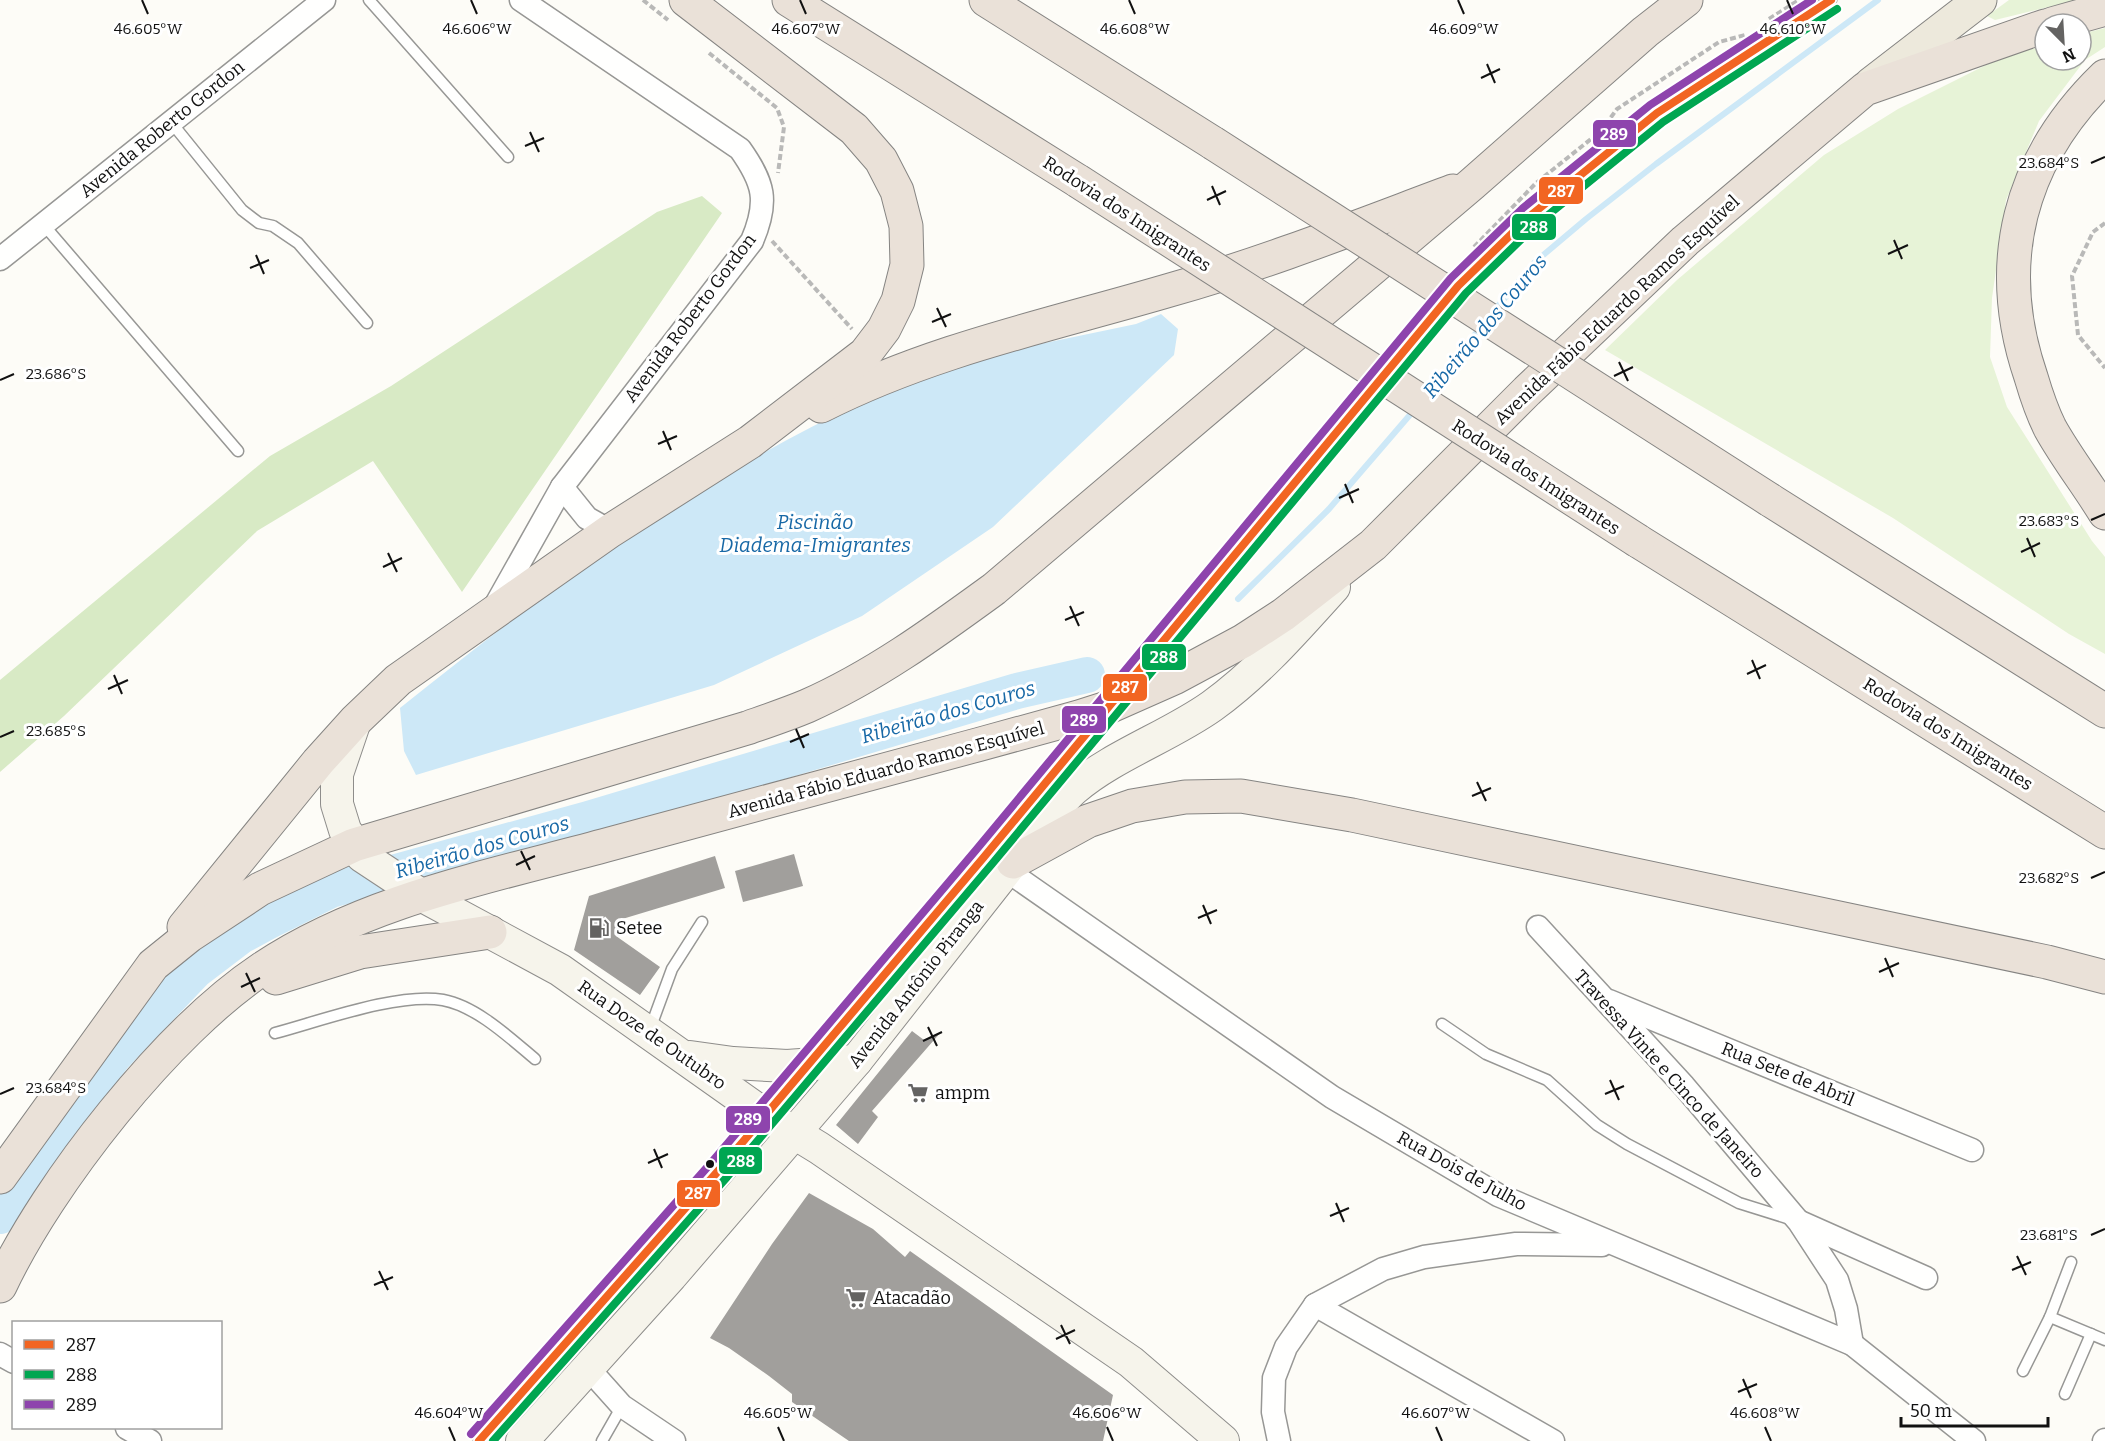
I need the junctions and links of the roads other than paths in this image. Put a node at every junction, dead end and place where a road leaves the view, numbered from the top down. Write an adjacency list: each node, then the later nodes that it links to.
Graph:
1 (324, 0): 15 (street, Avenida Roberto Gordon)
2 (369, 0): 16 (lane)
3 (521, 0): 24 (street, Avenida Roberto Gordon)
4 (686, 0): 21 (highway)
5 (789, 0): 33 (highway, Rodovia dos Imigrantes, bridge)
6 (986, 0): 31 (highway, bridge)
7 (1668, 0): 12 (highway)
8 (1686, 0): 12 (highway)
9 (1831, 0): 30 (lane)
10 (1980, 0): 14 (main road, Avenida Fábio Eduardo Ramos Esquível)
11 (2033, 30): 14 (highway)
12 (1645, 32): 17 (highway)
13 (2105, 76): 23 (highway)
14 (1865, 89): 28 (highway, Avenida Fábio Eduardo Ramos Esquível)
15 (171, 122): 18 (street, Avenida Roberto Gordon); 20 (lane)
16 (508, 157)
17 (1472, 184): 21 (highway); 34 (highway)
18 (43, 224): 19 (street, Avenida Roberto Gordon); 22 (lane)
19 (0, 259)
20 (367, 322)
21 (750, 442): 27 (highway)
22 (238, 451)
23 (2073, 461): 25 (highway); 26 (highway)
24 (562, 487): 27 (street); 29 (street, Avenida Roberto Gordon)
25 (2105, 489)
26 (2105, 513)
27 (610, 531): 29 (highway)
28 (1373, 545): 30 (highway, Avenida Fábio Eduardo Ramos Esquível); 35 (main road, Avenida Antônio Piranga)
29 (492, 612): 32 (highway)
30 (1104, 709): 36 (highway, Avenida Fábio Eduardo Ramos Esquível); 50 (lane)
31 (2105, 711)
32 (355, 721): 34 (main road); 40 (highway)
33 (2105, 832)
34 (358, 850): 36 (main road, Rua Doze de Outubro); 40 (highway)
35 (1009, 866): 41 (highway); 49 (main road, Avenida Antônio Piranga); 56 (street, Rua Dois de Julho)
36 (415, 892): 39 (main road, Rua Doze de Outubro); 42 (highway, Avenida Fábio Eduardo Ramos Esquível)
37 (702, 922): 45 (lane)
38 (1538, 927): 43 (street, Travessa Vinte e Cinco de Janeiro)
39 (490, 932): 42 (highway); 45 (main road, Rua Doze de Outubro)
40 (153, 965): 54 (highway)
41 (2105, 977)
42 (226, 995): 59 (highway, Avenida Fábio Eduardo Ramos Esquível)
43 (1604, 999): 53 (street, Rua Sete de Abril); 55 (street, Travessa Vinte e Cinco de Janeiro)
44 (1442, 1024): 55 (lane, Travessa Vinte e Cinco de Janeiro)
45 (649, 1032): 47 (main road, Rua Doze de Outubro)
46 (275, 1033): 48 (lane)
47 (686, 1057): 50 (main road); 51 (main road, Rua Doze de Outubro)
48 (535, 1059)
49 (856, 1060): 50 (main road); 52 (main road, Avenida Antônio Piranga)
50 (807, 1064): 51 (lane)
51 (765, 1115): 52 (main road, Rua Doze de Outubro); 71 (lane)
52 (794, 1132): 65 (main road, Avenida Antônio Piranga); 75 (main road, Rua Doze de Outubro)
53 (1972, 1150)
54 (0, 1177)
55 (1799, 1222): 58 (street, Travessa Vinte e Cinco de Janeiro); 64 (street, Travessa Vinte e Cinco de Janeiro)
56 (1613, 1245): 60 (street); 64 (street, Rua Dois de Julho)
57 (2071, 1262): 61 (lane)
58 (1926, 1278)
59 (0, 1286)
60 (1316, 1305): 76 (street); 77 (street)
61 (2050, 1317): 62 (lane); 66 (lane)
62 (2091, 1334): 63 (lane); 67 (lane)
63 (2105, 1340)
64 (1852, 1344): 78 (street, Rua Dois de Julho)
65 (588, 1368): 68 (street); 72 (main road, Avenida Antônio Piranga)
66 (2023, 1371)
67 (2065, 1394)
68 (622, 1406): 73 (lane); 74 (street)
69 (129, 1429): 70 (street)
70 (150, 1441)
71 (478, 1441)
72 (522, 1441)
73 (602, 1441)
74 (674, 1441)
75 (1223, 1441)
76 (1279, 1441)
77 (1553, 1441)
78 (1974, 1441)

